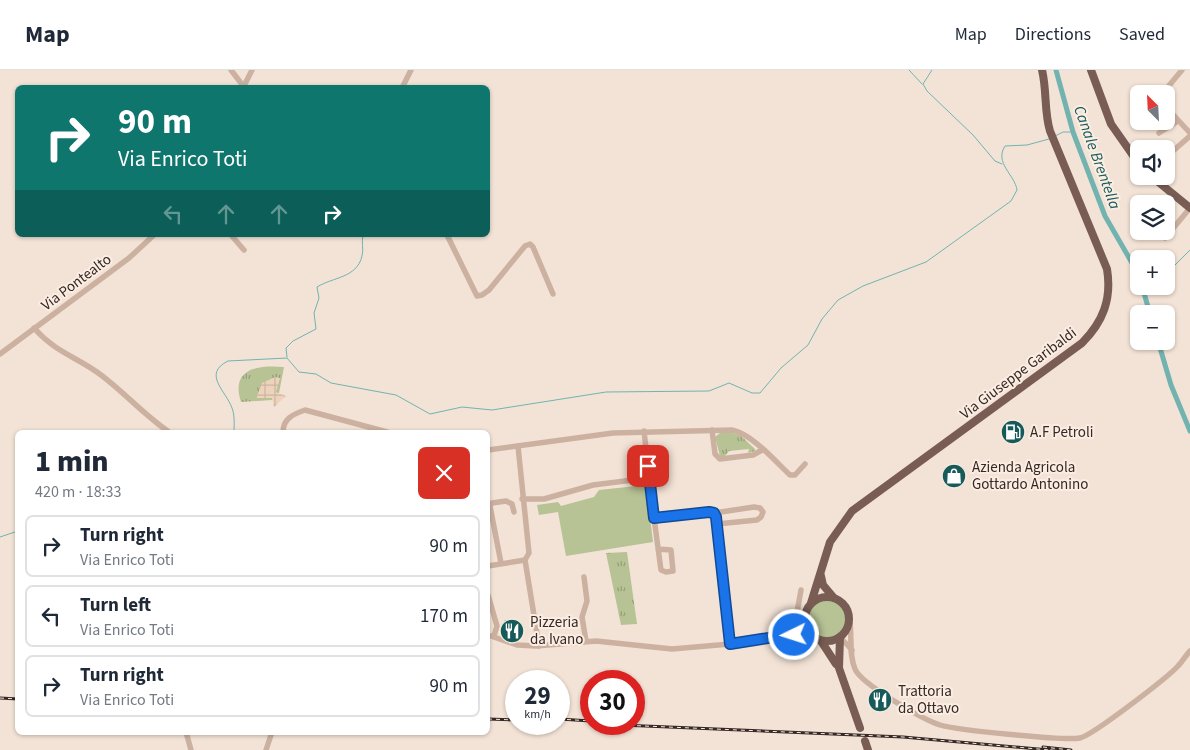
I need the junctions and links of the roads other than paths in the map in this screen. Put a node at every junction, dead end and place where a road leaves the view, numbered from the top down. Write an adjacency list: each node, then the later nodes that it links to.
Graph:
1 (231, 70): 7 (street)
2 (252, 70): 8 (street)
3 (411, 70): 9 (street)
4 (1042, 70): 48 (main road, Via Giuseppe Garibaldi)
5 (1091, 70): 16 (main road)
6 (1182, 70): 10 (street)
7 (242, 85)
8 (244, 85)
9 (404, 85)
10 (1170, 85)
11 (1175, 118): 12 (street)
12 (1178, 121): 13 (street); 14 (street)
13 (1159, 133)
14 (1190, 135): 15 (street)
15 (1175, 149)
16 (1130, 151)
17 (1162, 185): 18 (main road)
18 (1190, 208): 19 (street)
19 (1175, 226)
20 (152, 237): 25 (street, Via Pontealto)
21 (233, 237): 23 (street)
22 (448, 237): 24 (street)
23 (244, 250)
24 (553, 294)
25 (34, 328): 26 (street, Via Pontealto); 27 (street)
26 (0, 354)
27 (166, 430)
28 (284, 430): 29 (street)
29 (380, 430)
30 (712, 430): 31 (street); 34 (street); 34 (street)
31 (644, 431): 32 (street); 36 (street)
32 (518, 446): 33 (street); 37 (street)
33 (490, 450)
34 (762, 450): 35 (street)
35 (805, 464)
36 (649, 478): 37 (street); 42 (street)
37 (522, 499): 45 (street)
38 (490, 504): 40 (street)
39 (490, 510): 46 (street)
40 (514, 512)
41 (714, 513): 42 (street); 43 (street); 43 (street)
42 (654, 518): 44 (street)
43 (717, 524): 61 (street)
44 (658, 549)
45 (525, 560): 46 (street); 62 (street)
46 (500, 563): 47 (street)
47 (490, 566)
48 (821, 569): 51 (main road); 53 (main road, Via Giuseppe Garibaldi)
49 (584, 577): 60 (street)
50 (801, 590): 56 (street)
51 (834, 598): 53 (main road); 54 (main road)
52 (490, 602): 57 (street)
53 (811, 603): 55 (main road)
54 (849, 616): 58 (main road); 64 (street)
55 (804, 620): 56 (street); 59 (main road)
56 (793, 633): 59 (street); 61 (street)
57 (491, 635): 62 (street)
58 (840, 637): 59 (main road); 63 (main road); 64 (street)
59 (818, 639): 66 (main road)
60 (586, 641): 61 (street); 62 (street)
61 (730, 644)
62 (539, 646)
63 (838, 650): 64 (street); 66 (main road)
64 (852, 650): 65 (street)
65 (1190, 651)
66 (839, 668): 67 (main road)
67 (860, 728)
68 (187, 735): 71 (street)
69 (271, 735): 72 (street)
70 (865, 741): 73 (main road)
71 (191, 750)
72 (266, 750)
73 (868, 750)

